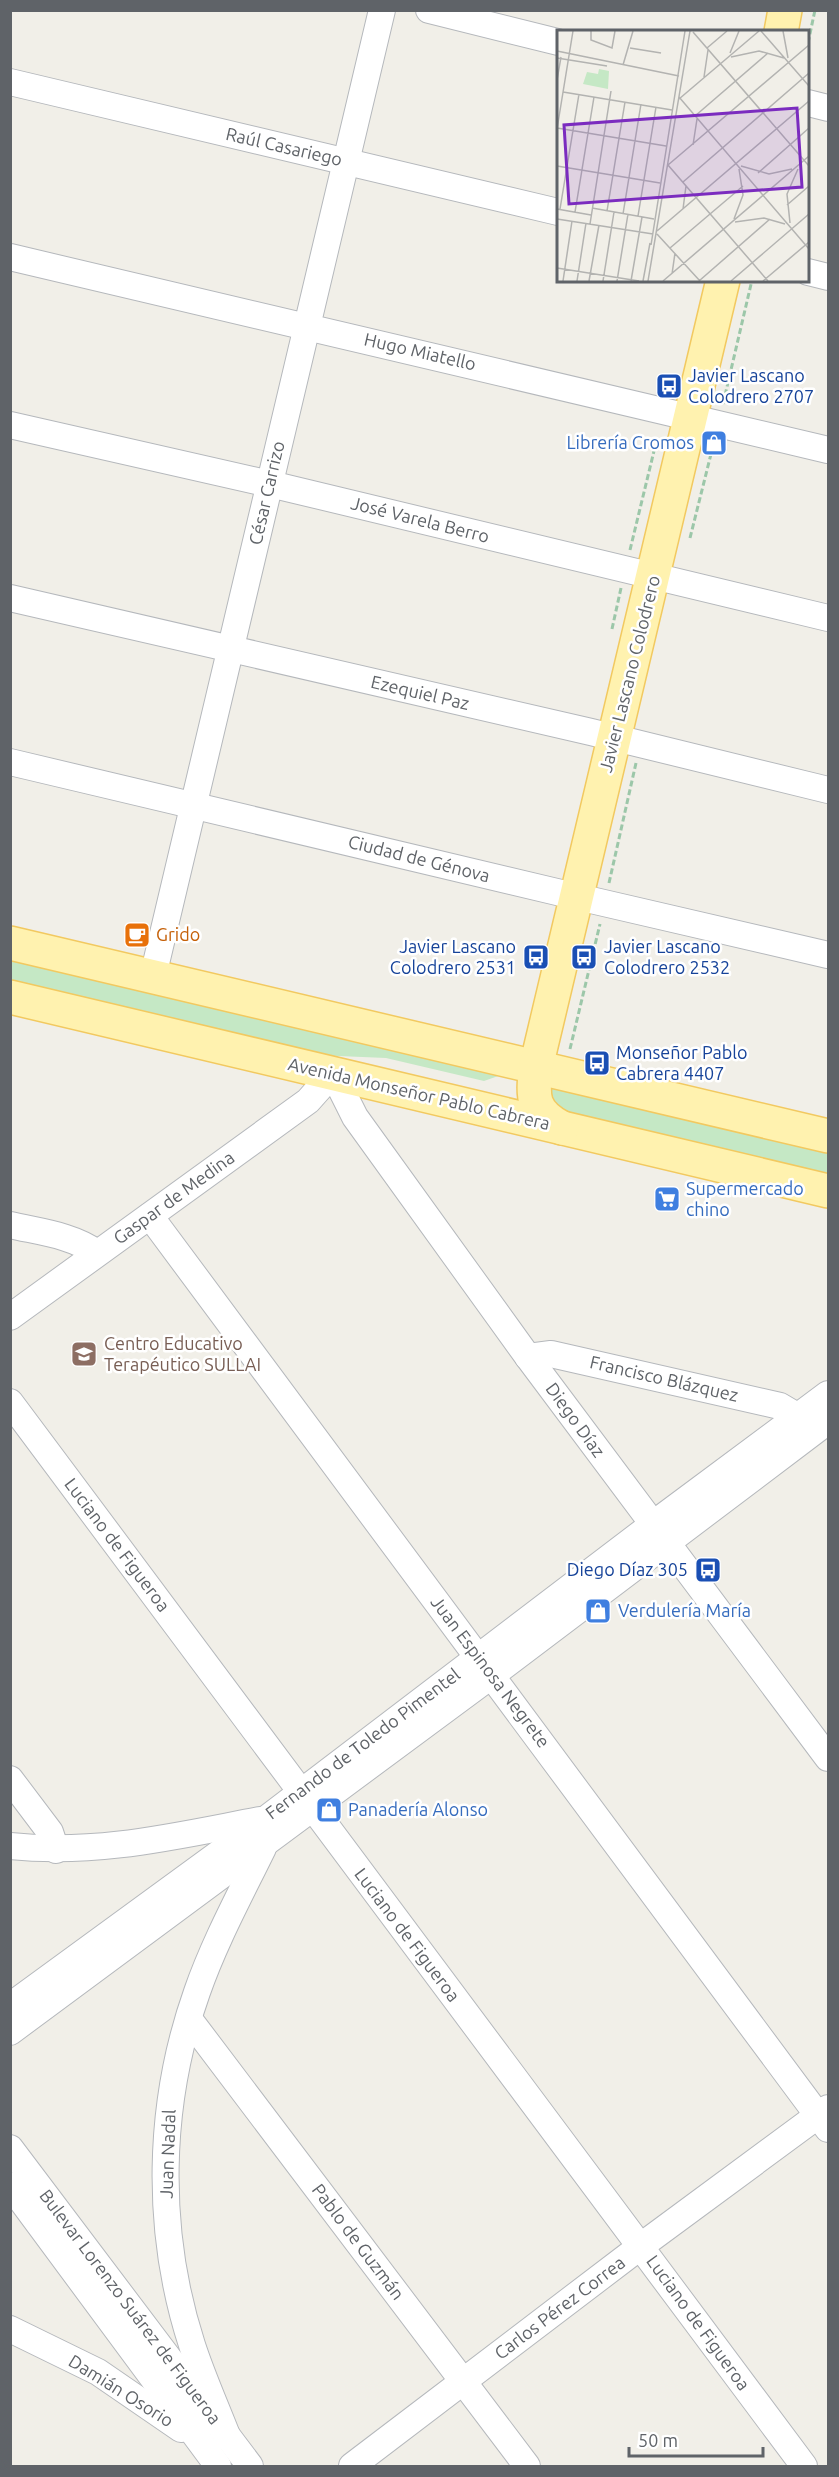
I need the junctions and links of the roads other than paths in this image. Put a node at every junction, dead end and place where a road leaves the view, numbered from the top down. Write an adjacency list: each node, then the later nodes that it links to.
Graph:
1 (382, 10): 9 (street, César Carrizo)
2 (429, 10): 5 (street)
3 (786, 10): 4 (main road)
4 (781, 30)
5 (557, 42)
6 (10, 82): 9 (street, Raúl Casariego)
7 (809, 103): 8 (street)
8 (828, 108)
9 (346, 162): 10 (street, Raúl Casariego); 15 (street, César Carrizo)
10 (557, 212)
11 (10, 257): 15 (street, Hugo Miatello)
12 (809, 272): 13 (street)
13 (828, 277)
14 (723, 282): 16 (main road, Javier Lascano Colodrero)
15 (307, 326): 16 (street, Hugo Miatello); 19 (street, César Carrizo)
16 (705, 420): 18 (street, Hugo Miatello); 20 (main road, Javier Lascano Colodrero)
17 (10, 425): 19 (street, José Varela Berro)
18 (828, 450)
19 (270, 484): 20 (street, José Varela Berro); 23 (street, César Carrizo)
20 (653, 577): 22 (street, José Varela Berro); 24 (main road, Javier Lascano Colodrero)
21 (10, 598): 23 (street, Ezequiel Paz)
22 (828, 618)
23 (230, 649): 24 (street, Ezequiel Paz); 27 (street, César Carrizo)
24 (627, 741): 26 (street, Ezequiel Paz); 28 (main road, Javier Lascano Colodrero)
25 (10, 762): 27 (street, Ciudad de Génova)
26 (828, 790)
27 (194, 804): 28 (street, Ciudad de Génova); 31 (street, César Carrizo)
28 (591, 900): 30 (street, Ciudad de Génova); 33 (main road, Javier Lascano Colodrero)
29 (10, 943): 31 (main road)
30 (828, 955)
31 (153, 976): 33 (main road)
32 (10, 997): 34 (main road, Avenida Monseñor Pablo Cabrera)
33 (550, 1070): 34 (main road); 35 (main road, Javier Lascano Colodrero); 36 (main road)
34 (333, 1073): 35 (main road, Avenida Monseñor Pablo Cabrera); 38 (street, Gaspar de Medina); 42 (street, Diego Díaz)
35 (561, 1128): 37 (main road, Avenida Monseñor Pablo Cabrera)
36 (828, 1136)
37 (828, 1191)
38 (150, 1216): 40 (street, Gaspar de Medina); 48 (street, Juan Espinosa Negrete)
39 (10, 1225): 40 (street)
40 (97, 1253): 41 (street, Gaspar de Medina)
41 (10, 1317)
42 (528, 1357): 45 (street, Francisco Blázquez); 47 (street, Diego Díaz)
43 (828, 1394): 45 (street, Fernando de Toledo Pimentel)
44 (10, 1402): 51 (street, Luciano de Figueroa)
45 (797, 1416): 47 (street, Fernando de Toledo Pimentel)
46 (828, 1421): 47 (street, Fernando de Toledo Pimentel)
47 (659, 1534): 48 (street, Fernando de Toledo Pimentel); 49 (street, Diego Díaz)
48 (485, 1666): 51 (street, Fernando de Toledo Pimentel); 58 (street, Juan Espinosa Negrete)
49 (828, 1758)
50 (10, 1779): 54 (street)
51 (306, 1800): 52 (street, Fernando de Toledo Pimentel); 61 (street, Luciano de Figueroa)
52 (266, 1831): 54 (street); 55 (street, Fernando de Toledo Pimentel); 56 (street, Juan Nadal); 57 (street, Fernando de Toledo Pimentel)
53 (10, 1846): 54 (street)
54 (56, 1850)
55 (10, 2006)
56 (189, 2019): 63 (street, Pablo de Guzmán); 64 (street, Juan Nadal)
57 (10, 2032)
58 (825, 2118): 61 (street, Carlos Pérez Correa)
59 (10, 2148): 64 (street, Bulevar Lorenzo Suárez de Figueroa)
60 (10, 2184): 65 (street, Bulevar Lorenzo Suárez de Figueroa)
61 (641, 2246): 63 (street, Carlos Pérez Correa); 70 (street, Luciano de Figueroa)
62 (10, 2330): 65 (street, Damián Osorio)
63 (463, 2382): 68 (street, Carlos Pérez Correa); 69 (street, Pablo de Guzmán)
64 (228, 2438): 67 (street, Bulevar Lorenzo Suárez de Figueroa)
65 (197, 2440): 66 (street, Bulevar Lorenzo Suárez de Figueroa)
66 (218, 2466)
67 (250, 2466)
68 (351, 2466)
69 (527, 2466)
70 (804, 2466)

